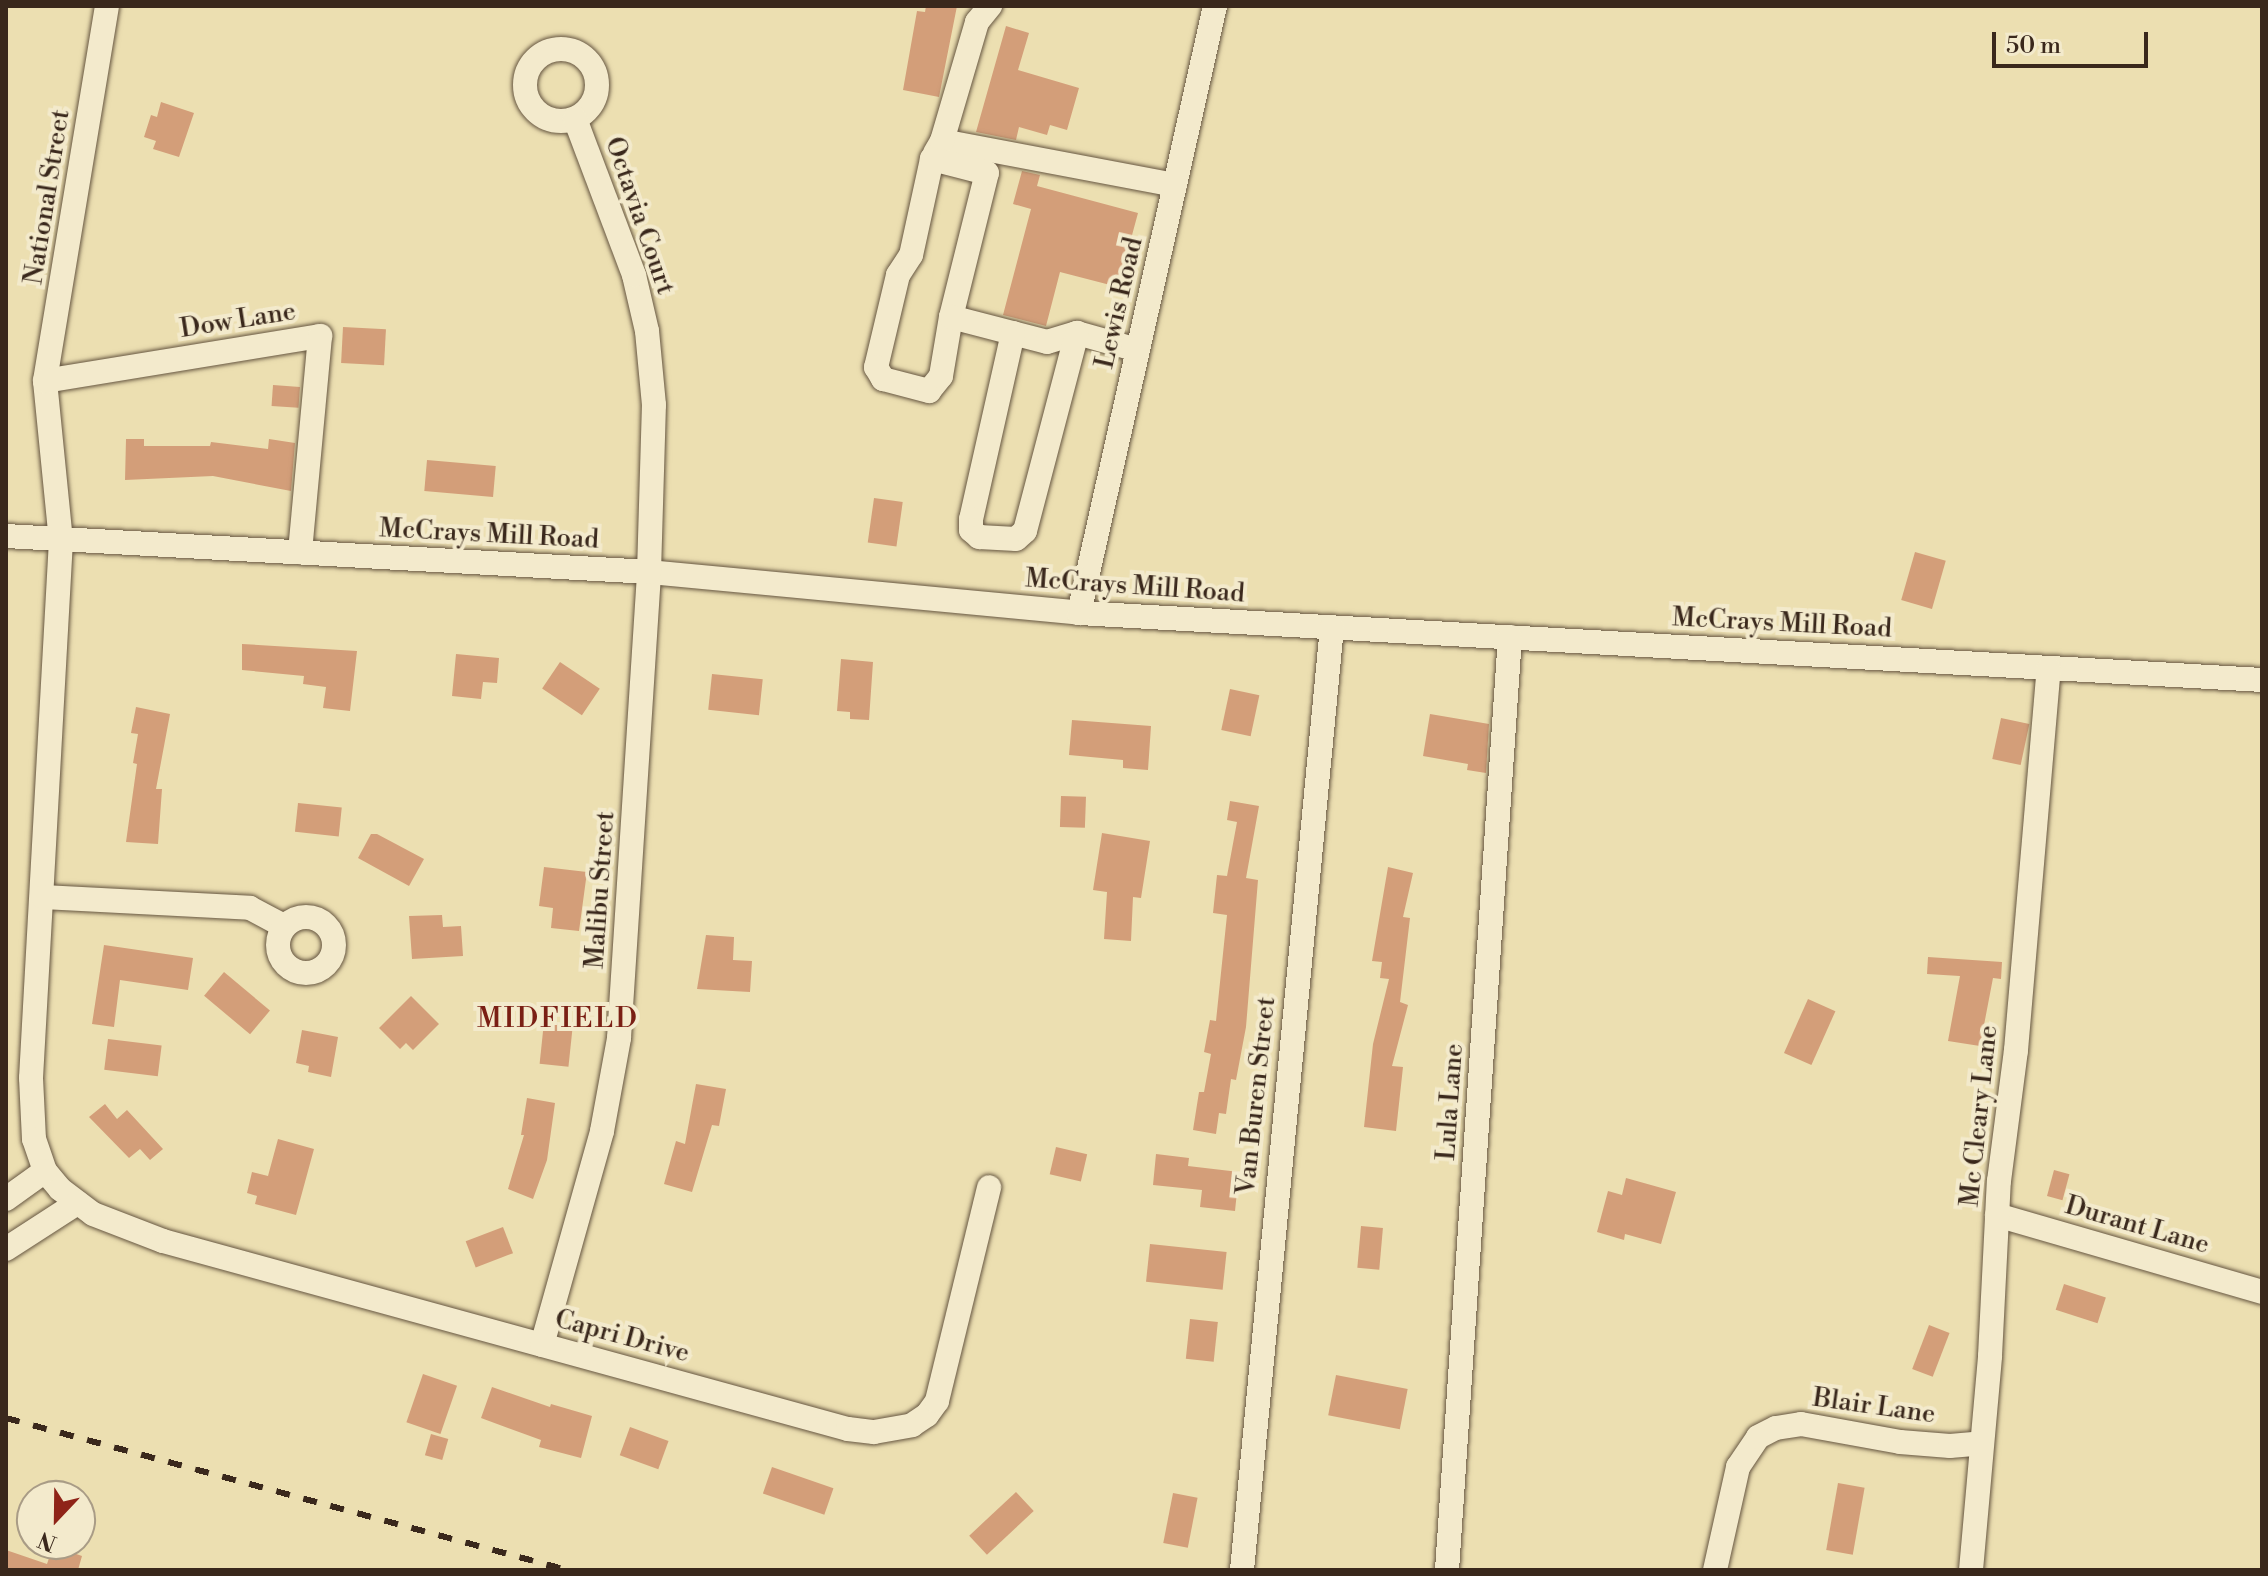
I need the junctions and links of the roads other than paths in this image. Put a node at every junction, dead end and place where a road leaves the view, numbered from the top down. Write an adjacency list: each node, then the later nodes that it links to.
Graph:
1 (107, 6): 11 (street, National Street)
2 (990, 6): 5 (street)
3 (1215, 6): 6 (street, Lewis Road)
4 (575, 119): 15 (street, Octavia Court)
5 (937, 150): 6 (street); 7 (street); 7 (street)
6 (1175, 185): 10 (street, Lewis Road)
7 (951, 317): 8 (street)
8 (1013, 333): 9 (street); 9 (street)
9 (1077, 333): 10 (street)
10 (1138, 350): 16 (street, Lewis Road)
11 (45, 381): 13 (street, National Street); 14 (street, Dow Lane)
12 (6, 536): 13 (street, McCrays Mill Road)
13 (61, 540): 14 (street, McCrays Mill Road); 21 (street, Capri Drive)
14 (300, 552): 15 (street, McCrays Mill Road)
15 (649, 572): 16 (street, McCrays Mill Road); 30 (street, Malibu Street)
16 (1079, 613): 17 (street, McCrays Mill Road)
17 (1332, 627): 18 (street, McCrays Mill Road); 32 (street, Van Buren Street)
18 (1510, 637): 19 (street, McCrays Mill Road); 33 (street, Lula Lane)
19 (2049, 668): 20 (street, McCrays Mill Road); 27 (street, Mc Cleary Lane)
20 (2262, 680)
21 (43, 897): 22 (street); 23 (street, Capri Drive)
22 (284, 926)
23 (45, 1171): 25 (street); 26 (street, Capri Drive)
24 (989, 1187): 30 (street, Capri Drive)
25 (6, 1199)
26 (77, 1203): 28 (street); 30 (street, Capri Drive)
27 (1997, 1215): 29 (street, Durant Lane); 31 (street, Mc Cleary Lane)
28 (6, 1249)
29 (2262, 1292)
30 (542, 1345)
31 (1982, 1443): 34 (street, Blair Lane); 35 (street, Mc Cleary Lane)
32 (1242, 1570)
33 (1447, 1570)
34 (1715, 1570)
35 (1971, 1570)

